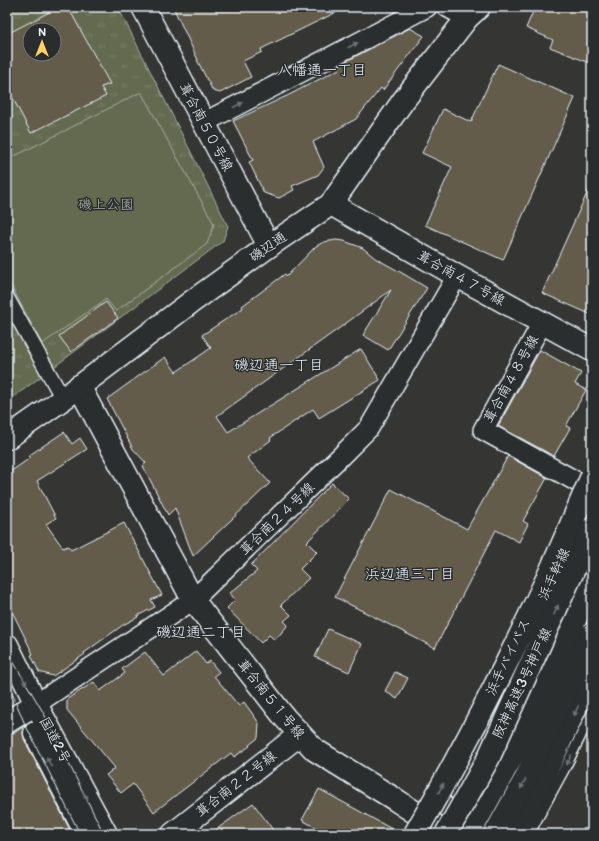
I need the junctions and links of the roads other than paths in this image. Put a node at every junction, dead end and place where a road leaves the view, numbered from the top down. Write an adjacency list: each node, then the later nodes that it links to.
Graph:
1 (143, 7): 5 (main road, 葺合南５０号線)
2 (427, 7): 5 (street, one-way to 2)
3 (447, 7): 4 (street)
4 (469, 11): 6 (main road, 磯辺通)
5 (203, 123): 7 (main road, 葺合南５０号線)
6 (331, 204): 7 (main road, 磯辺通); 8 (main road, 葺合南４７号線)
7 (269, 246): 12 (main road, 磯辺通)
8 (457, 276): 10 (main road, 葺合南４７号線); 18 (street, 葺合南２４号線)
9 (7, 298): 12 (street)
10 (542, 323): 11 (main road, 葺合南４７号線); 15 (street, 葺合南４８号線)
11 (592, 350)
12 (71, 392): 13 (main road, 磯辺通); 18 (main road, 葺合南５１号線)
13 (7, 438)
14 (592, 476): 31 (main road, 浜手バイパス, one-way to 14, bridge)
15 (592, 491): 27 (main road, 浜手幹線)
16 (592, 529): 27 (main road, 阪神高速3号神戸線, one-way to 16, bridge)
17 (592, 583): 32 (main road, 阪神高速3号神戸線)
18 (193, 600): 24 (street, 葺合南２４号線); 26 (main road, 葺合南５１号線)
19 (592, 606): 33 (main road)
20 (592, 634): 34 (main road, one-way to 34)
21 (7, 645): 24 (main road, 国道2号, one-way to 24)
22 (7, 678): 24 (main road, 国道2号)
23 (591, 678): 35 (street, one-way to 35)
24 (22, 712): 28 (main road, 国道2号, one-way to 24); 29 (main road, 国道2号, one-way to 29)
25 (592, 713): 36 (lane, one-way to 36)
26 (299, 735): 27 (main road, 葺合南５１号線); 30 (main road, 葺合南２２号線)
27 (446, 833)
28 (86, 834)
29 (106, 834)
30 (173, 834)
31 (415, 834)
32 (469, 834)
33 (477, 834)
34 (495, 834)
35 (515, 834)
36 (529, 834)

